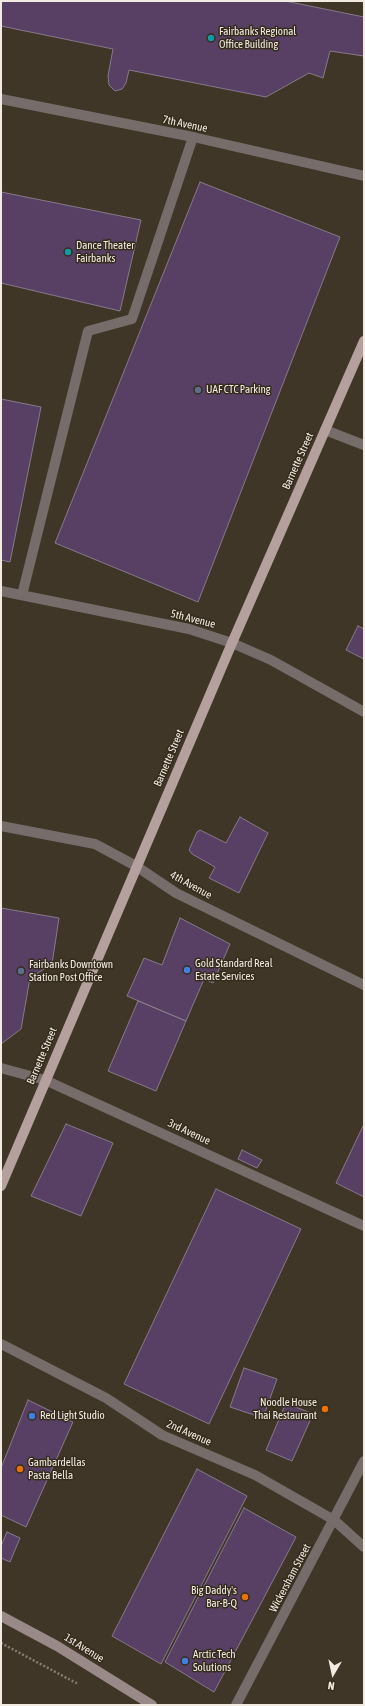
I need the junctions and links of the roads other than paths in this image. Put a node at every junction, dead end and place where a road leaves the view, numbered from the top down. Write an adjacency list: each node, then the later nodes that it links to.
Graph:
1 (1, 98): 2 (street, 7th Avenue)
2 (193, 137): 3 (street, 7th Avenue); 8 (street)
3 (364, 176)
4 (364, 341): 5 (main road, Barnette Street)
5 (325, 430): 6 (street); 9 (main road, Barnette Street)
6 (364, 445)
7 (1, 591): 8 (street, 5th Avenue)
8 (22, 595): 9 (street, 5th Avenue)
9 (232, 642): 10 (street, 5th Avenue); 12 (main road, Barnette Street)
10 (364, 712)
11 (1, 826): 12 (street, 4th Avenue)
12 (136, 866): 13 (street, 4th Avenue); 15 (main road, Barnette Street)
13 (364, 985)
14 (1, 1068): 15 (street, 3rd Avenue)
15 (45, 1080): 16 (main road, Barnette Street); 17 (street, 3rd Avenue)
16 (1, 1186)
17 (364, 1226)
18 (1, 1344): 20 (street, 2nd Avenue)
19 (364, 1461): 20 (street, Wickersham Street)
20 (334, 1520): 21 (street, 2nd Avenue); 24 (street, Wickersham Street)
21 (364, 1547)
22 (1, 1616): 23 (main road, 1st Avenue)
23 (152, 1705)
24 (236, 1705)

